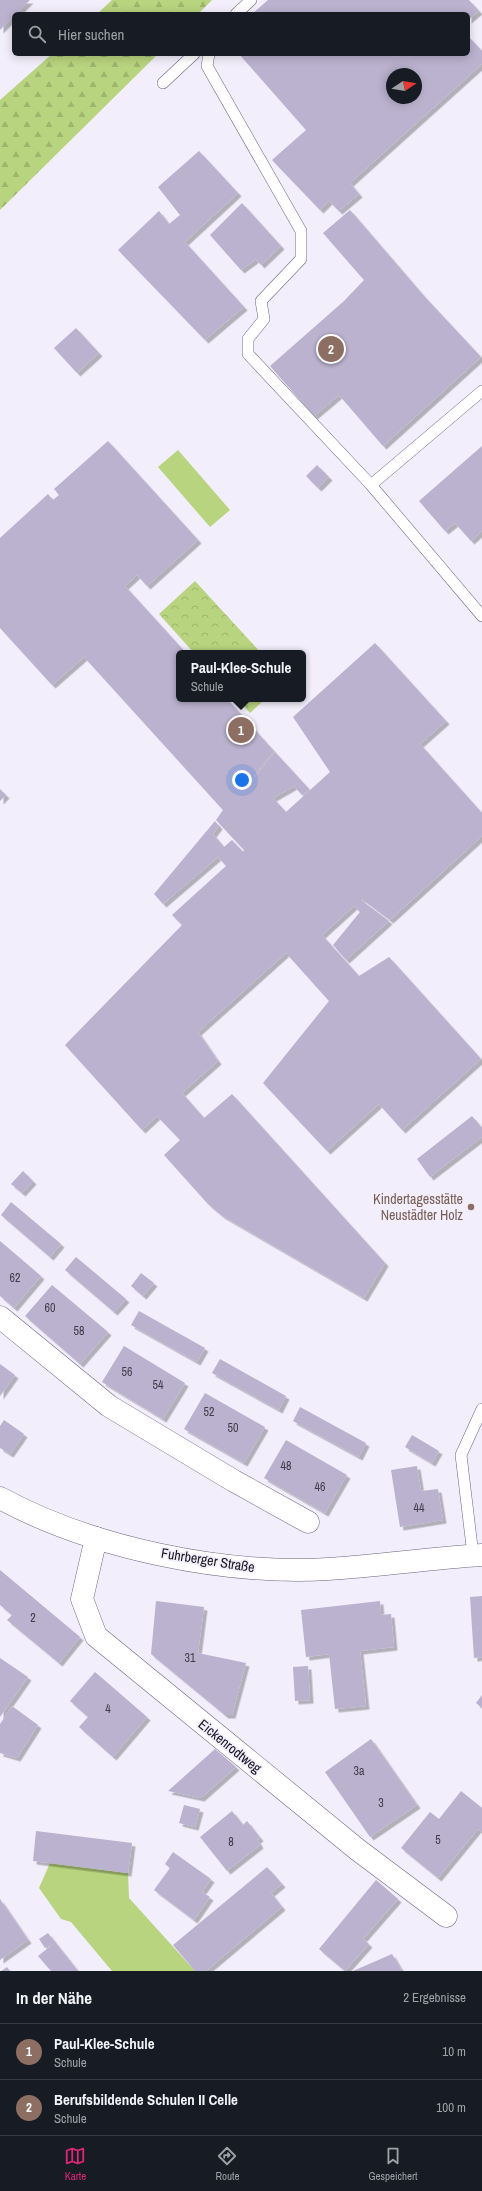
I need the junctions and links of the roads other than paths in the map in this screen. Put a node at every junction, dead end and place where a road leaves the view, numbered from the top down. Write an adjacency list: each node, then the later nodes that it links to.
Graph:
1 (251, 0): 2 (lane)
2 (238, 12)
3 (192, 56): 5 (lane)
4 (208, 56): 7 (lane)
5 (163, 83)
6 (482, 391): 7 (lane)
7 (371, 485): 8 (lane)
8 (482, 616)
9 (0, 1317): 12 (street)
10 (482, 1409): 14 (lane, Fuhrberger Straße)
11 (0, 1498): 13 (street, Fuhrberger Straße)
12 (308, 1522)
13 (96, 1538): 14 (street, Fuhrberger Straße); 15 (street, Eickenrodtweg)
14 (477, 1555)
15 (446, 1916)

